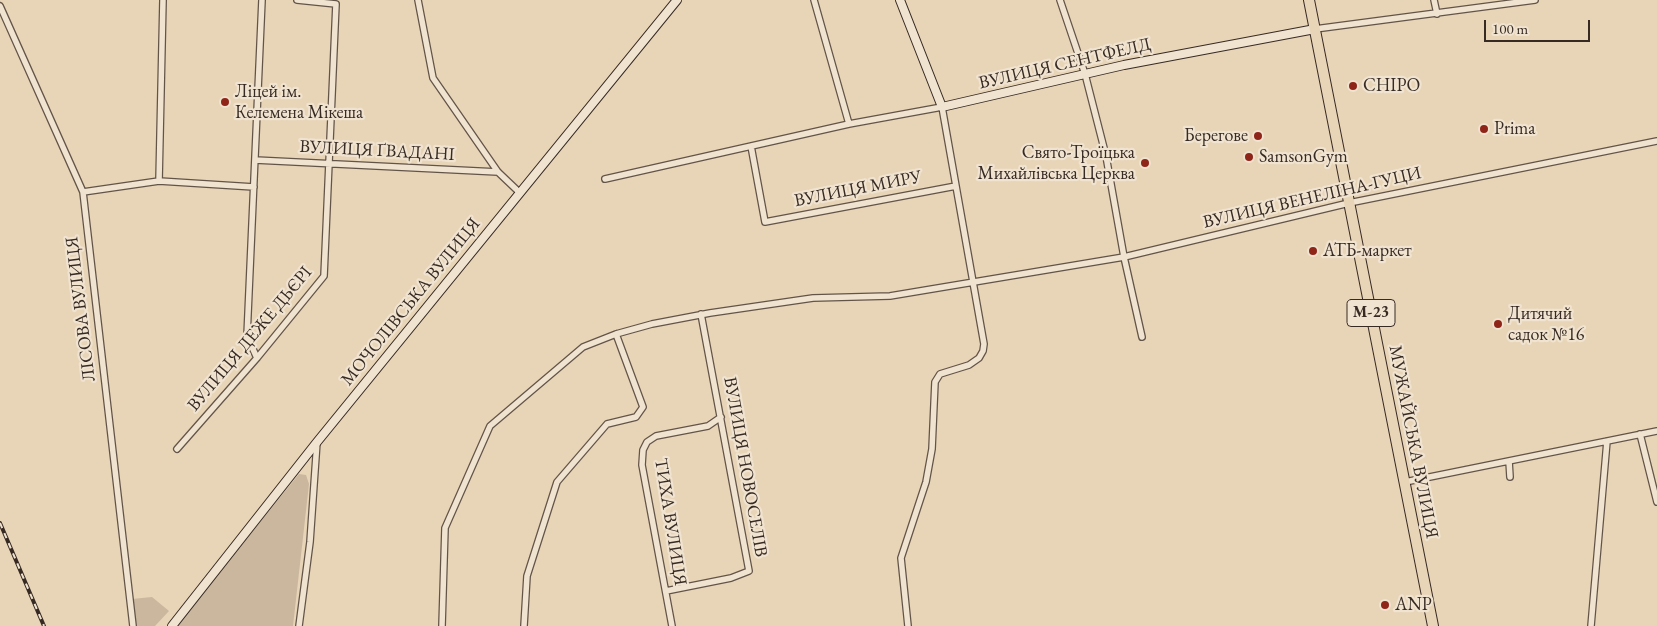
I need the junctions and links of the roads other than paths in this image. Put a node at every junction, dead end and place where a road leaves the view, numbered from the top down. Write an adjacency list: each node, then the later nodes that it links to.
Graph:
1 (163, 0): 24 (street)
2 (262, 0): 20 (street)
3 (296, 0): 21 (street, ВУЛИЦЯ ДЕЖЕ ДЬЄРІ)
4 (418, 0): 22 (street)
5 (677, 0): 28 (main road, МОЧОЛІВСЬКА ВУЛИЦЯ)
6 (814, 0): 17 (street)
7 (900, 0): 16 (main road)
8 (1060, 0): 15 (street)
9 (1309, 0): 14 (highway, МУЖАЙСЬКА ВУЛИЦЯ / М-23)
10 (1434, 0): 13 (street)
11 (1535, 0): 13 (street, ВУЛИЦЯ СЕНТФЕЛД)
12 (0, 6): 27 (street, ЛІСОВА ВУЛИЦЯ)
13 (1437, 14): 14 (street, ВУЛИЦЯ СЕНТФЕЛД)
14 (1315, 30): 15 (main road, ВУЛИЦЯ СЕНТФЕЛД); 29 (highway, МУЖАЙСЬКА ВУЛИЦЯ / М-23)
15 (1086, 74): 16 (main road, ВУЛИЦЯ СЕНТФЕЛД); 30 (street)
16 (942, 107): 17 (street, ВУЛИЦЯ СЕНТФЕЛД); 25 (street)
17 (849, 124): 19 (street, ВУЛИЦЯ СЕНТФЕЛД)
18 (1657, 140): 29 (street, ВУЛИЦЯ ВЕНЕЛІНА-ГУЦИ)
19 (751, 146): 23 (street, ВУЛИЦЯ СЕНТФЕЛД); 25 (street, ВУЛИЦЯ МИРУ)
20 (255, 160): 21 (street, ВУЛИЦЯ ҐВАДАНІ); 26 (street)
21 (330, 164): 22 (street, ВУЛИЦЯ ҐВАДАНІ); 35 (street, ВУЛИЦЯ ДЕЖЕ ДЬЄРІ)
22 (498, 172): 28 (street)
23 (605, 178)
24 (159, 181): 26 (street); 27 (street)
25 (956, 186): 31 (street)
26 (254, 187): 35 (street)
27 (83, 192): 47 (street, ЛІСОВА ВУЛИЦЯ)
28 (519, 192): 40 (main road, МОЧОЛІВСЬКА ВУЛИЦЯ)
29 (1350, 203): 30 (street, ВУЛИЦЯ ВЕНЕЛІНА-ГУЦИ); 44 (highway, МУЖАЙСЬКА ВУЛИЦЯ / М-23)
30 (1124, 257): 31 (street, ВУЛИЦЯ ВЕНЕЛІНА-ГУЦИ); 34 (street)
31 (973, 281): 32 (street, ВУЛИЦЯ ВЕНЕЛІНА-ГУЦИ); 53 (street)
32 (702, 314): 33 (street, ВУЛИЦЯ ВЕНЕЛІНА-ГУЦИ); 36 (street, ВУЛИЦЯ НОВОСЕЛІВ)
33 (616, 334): 50 (street, ВУЛИЦЯ ВЕНЕЛІНА-ГУЦИ); 51 (street)
34 (1142, 337)
35 (257, 358): 41 (street, ВУЛИЦЯ ДЕЖЕ ДЬЄРІ)
36 (721, 417): 46 (street, ТИХА ВУЛИЦЯ); 46 (street, ВУЛИЦЯ НОВОСЕЛІВ)
37 (1657, 431): 38 (street)
38 (1640, 434): 39 (street); 45 (street)
39 (1607, 441): 42 (street); 55 (street)
40 (317, 442): 48 (main road, МОЧОЛІВСЬКА ВУЛИЦЯ); 49 (street)
41 (177, 449)
42 (1509, 461): 43 (street); 44 (street)
43 (1510, 476)
44 (1405, 482): 54 (highway, МУЖАЙСЬКА ВУЛИЦЯ / М-23)
45 (1657, 502)
46 (666, 591): 52 (street, ТИХА ВУЛИЦЯ)
47 (133, 626)
48 (172, 626)
49 (299, 626)
50 (442, 626)
51 (524, 626)
52 (672, 626)
53 (908, 626)
54 (1433, 626)
55 (1591, 626)

